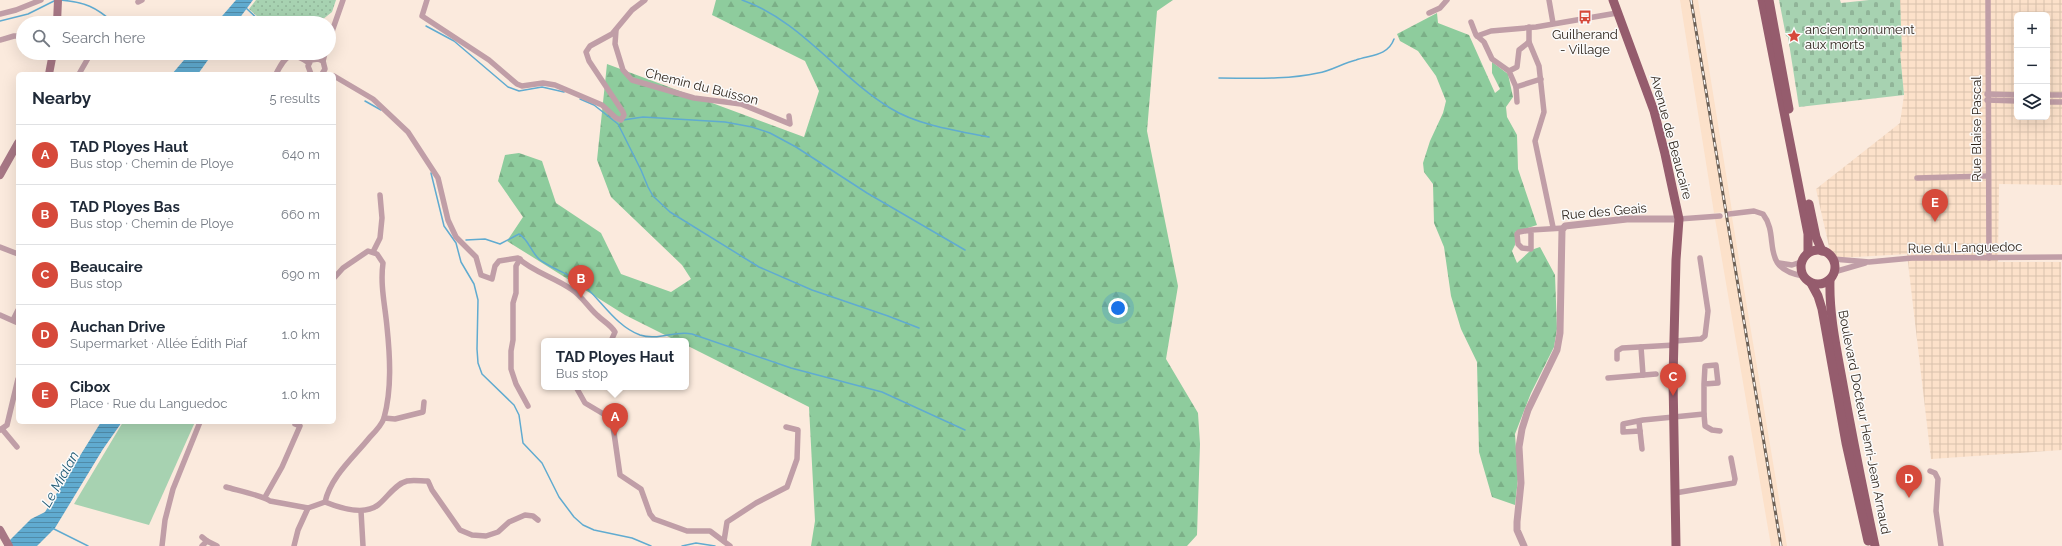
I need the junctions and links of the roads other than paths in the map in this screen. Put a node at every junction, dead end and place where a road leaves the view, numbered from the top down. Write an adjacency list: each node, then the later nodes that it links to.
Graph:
1 (41, 0): 13 (street)
2 (343, 0): 15 (street)
3 (427, 0): 19 (street)
4 (645, 0): 19 (street)
5 (1447, 0): 11 (street)
6 (1549, 0): 17 (street)
7 (1613, 0): 12 (main road, Avenue de Beaucaire)
8 (1763, 0): 62 (main road); 65 (main road)
9 (1988, 0): 44 (street, Rue Blaise Pascal)
10 (58, 2): 14 (main road)
11 (1429, 13)
12 (1617, 13): 17 (street); 57 (main road, Avenue de Beaucaire)
13 (0, 14)
14 (57, 16)
15 (336, 20)
16 (1471, 22): 21 (street)
17 (1553, 23): 18 (street)
18 (1529, 27): 21 (street); 23 (street)
19 (617, 28): 49 (street, Chemin du Buisson)
20 (16, 36): 22 (street)
21 (1477, 36): 32 (street)
22 (0, 40)
23 (1529, 42): 32 (street); 39 (street)
24 (52, 60): 33 (main road)
25 (86, 60): 34 (street)
26 (284, 60): 35 (street)
27 (303, 60): 31 (street)
28 (314, 60): 31 (street)
29 (319, 60): 30 (street)
30 (323, 61): 37 (street)
31 (309, 63): 36 (street)
32 (1509, 71): 40 (street)
33 (49, 72)
34 (80, 72)
35 (277, 72)
36 (310, 72)
37 (325, 72)
38 (336, 77): 69 (street)
39 (1541, 79): 40 (street); 58 (street)
40 (1516, 87): 46 (street)
41 (2014, 95): 44 (street)
42 (2062, 95): 43 (street)
43 (2050, 96)
44 (1987, 97): 45 (street); 52 (street, Rue Blaise Pascal)
45 (2014, 101)
46 (1517, 102)
47 (2050, 102): 48 (street)
48 (2062, 102)
49 (789, 116)
50 (16, 147): 51 (main road)
51 (0, 175)
52 (1988, 176): 53 (street); 68 (street, Rue Blaise Pascal)
53 (1917, 178)
54 (380, 195): 63 (street)
55 (1729, 214): 73 (street)
56 (1720, 216): 57 (street)
57 (1679, 219): 59 (street, Rue des Geais); 81 (main road, Avenue de Beaucaire)
58 (1553, 227): 59 (street, Rue des Geais); 60 (street, Rue des Geais)
59 (1564, 228): 122 (street)
60 (1531, 230)
61 (0, 247): 64 (street)
62 (1822, 250): 65 (main road); 70 (main road)
63 (372, 252): 74 (street); 94 (street)
64 (16, 253)
65 (1808, 253): 71 (main road)
66 (2062, 257): 68 (street, Rue du Languedoc)
67 (1700, 258): 81 (street)
68 (1988, 258): 72 (street, Rue du Languedoc)
69 (520, 259): 80 (street); 91 (street)
70 (1833, 259): 72 (street, Rue du Languedoc); 76 (main road)
71 (1801, 262): 73 (street); 75 (main road)
72 (1869, 262): 76 (street, Rue du Languedoc)
73 (1779, 263): 75 (street)
74 (336, 276)
75 (1803, 276): 77 (main road)
76 (1832, 276): 77 (main road); 125 (main road, Boulevard Docteur Henri-Jean Arnaud)
77 (1811, 283): 124 (main road, Boulevard Docteur Henri-Jean Arnaud)
78 (0, 314): 79 (street)
79 (15, 321)
80 (612, 338)
81 (1675, 343): 82 (street); 93 (main road, Avenue de Beaucaire)
82 (1641, 347): 83 (street); 85 (street)
83 (1617, 359)
84 (1656, 374): 85 (street)
85 (1643, 375): 86 (street)
86 (1608, 378)
87 (1704, 384): 92 (street)
88 (16, 387): 99 (street)
89 (578, 390): 114 (street)
90 (424, 402): 94 (street)
91 (528, 406)
92 (1704, 414): 93 (street); 101 (street)
93 (1676, 417): 95 (street); 107 (main road, Avenue de Beaucaire)
94 (384, 418): 109 (street)
95 (1639, 422): 100 (street); 100 (street)
96 (199, 424): 116 (street)
97 (294, 424): 108 (street)
98 (786, 427): 114 (street)
99 (1, 430): 102 (street)
100 (1640, 431): 103 (street)
101 (1720, 431)
102 (18, 447)
103 (1642, 449)
104 (1731, 458): 107 (street)
105 (1930, 471): 126 (street)
106 (226, 487): 108 (street)
107 (1675, 493): 123 (main road, Avenue de Beaucaire)
108 (266, 497): 110 (street)
109 (325, 502): 110 (street); 111 (street)
110 (308, 508): 119 (street)
111 (361, 511): 112 (street); 120 (street)
112 (538, 520)
113 (1, 532): 115 (main road)
114 (724, 541): 121 (street)
115 (9, 546)
116 (162, 546)
117 (202, 546): 118 (street)
118 (217, 546)
119 (294, 546)
120 (363, 546)
121 (730, 546)
122 (1524, 546)
123 (1676, 546)
124 (1869, 546)
125 (1876, 546)
126 (1941, 546)

